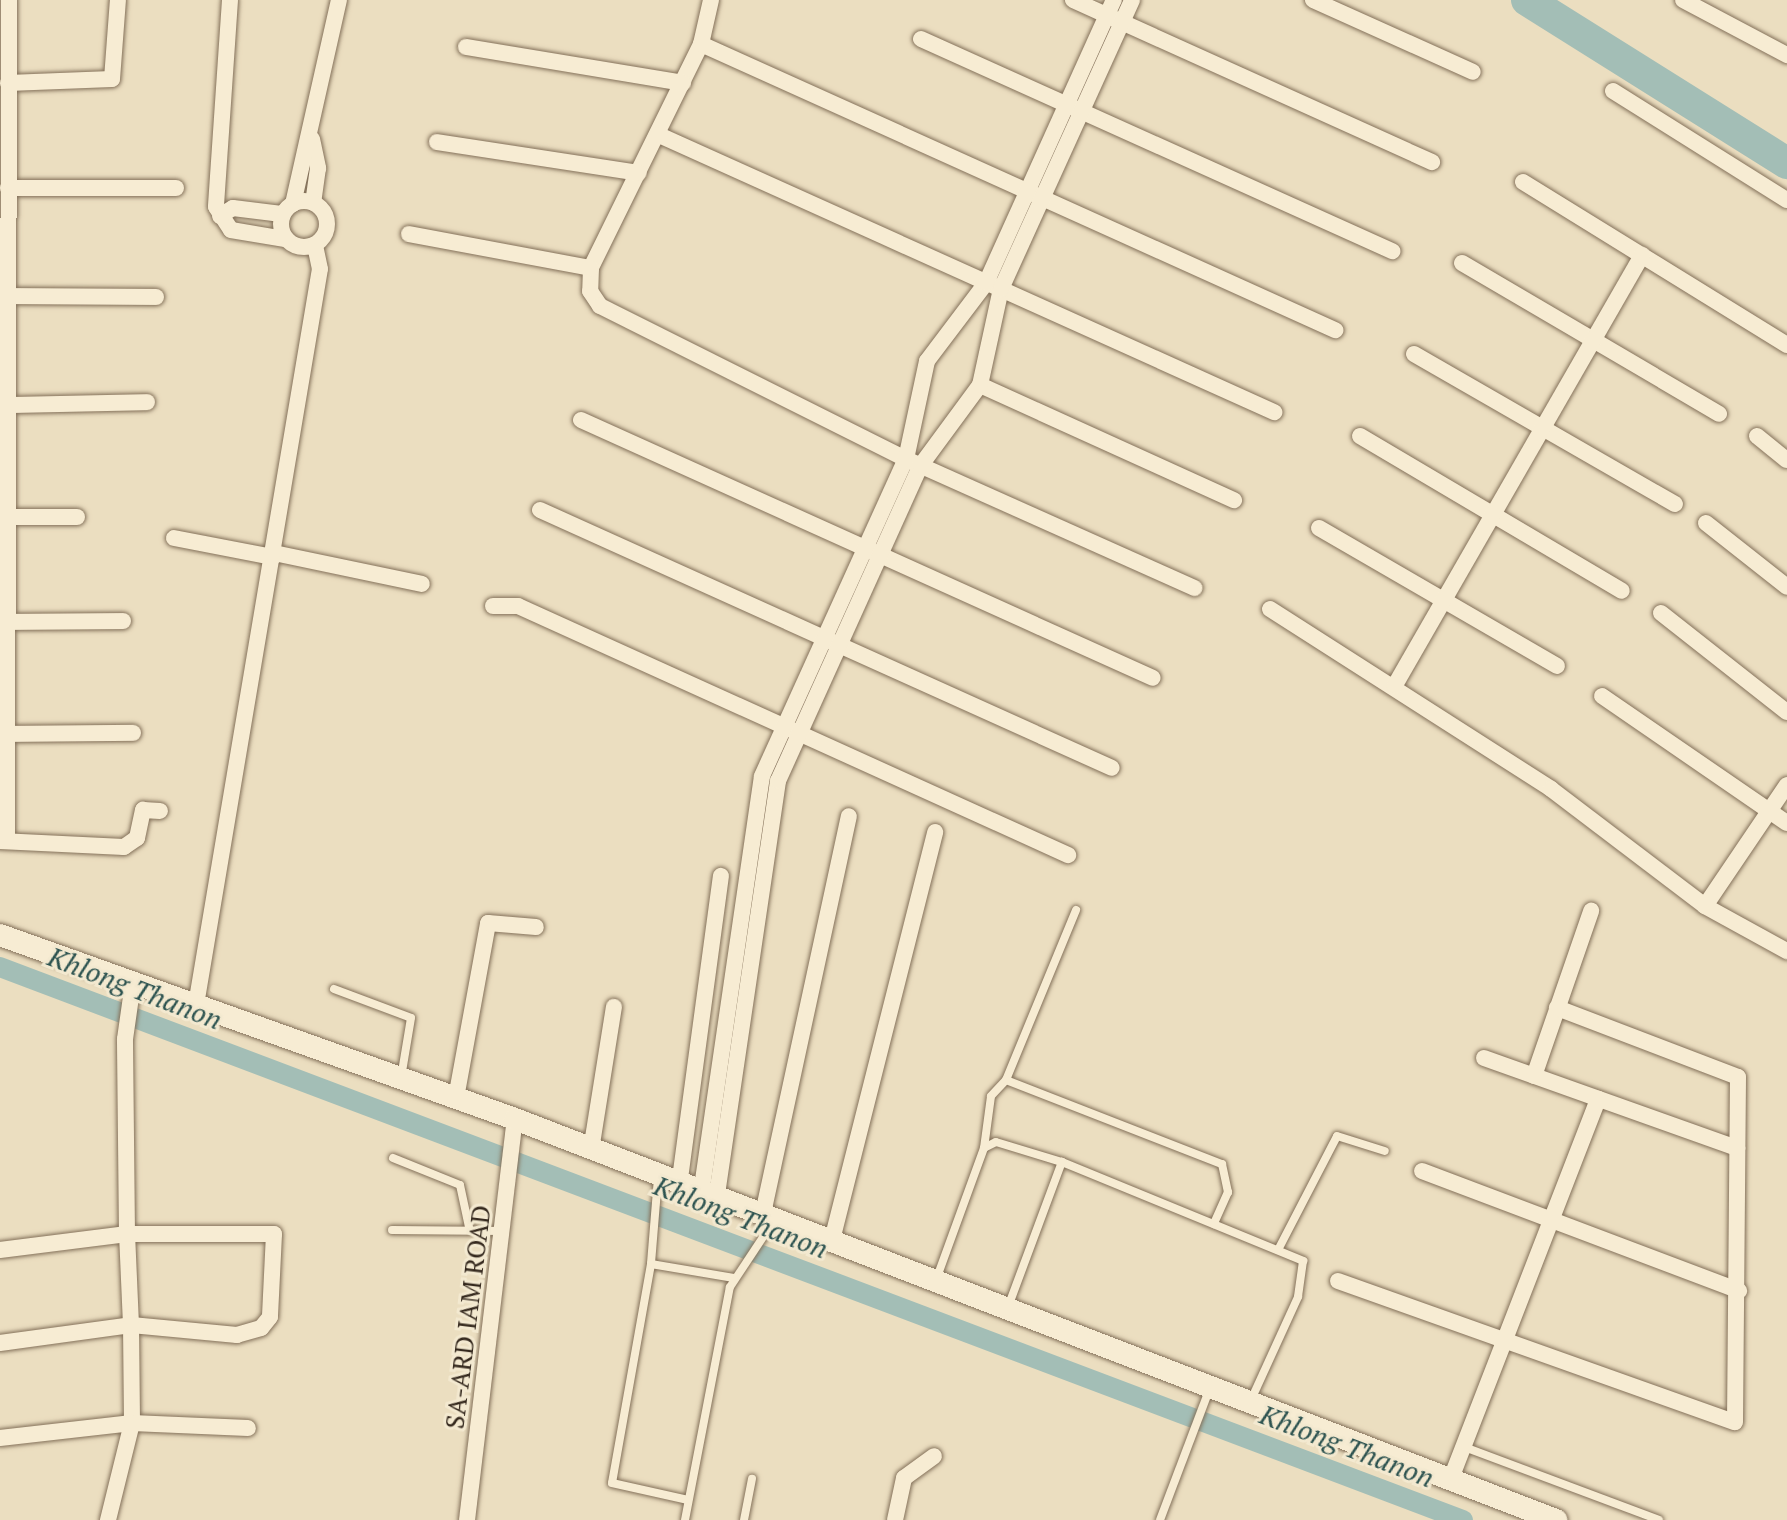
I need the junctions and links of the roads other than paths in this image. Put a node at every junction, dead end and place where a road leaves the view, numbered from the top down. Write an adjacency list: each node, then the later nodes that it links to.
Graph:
1 (9, 0): 16 (street)
2 (118, 0): 16 (street)
3 (230, 0): 32 (street)
4 (339, 0): 21 (street)
5 (711, 0): 12 (street)
6 (1073, 0): 10 (street)
7 (1132, 0): 10 (street)
8 (1313, 0): 15 (street)
9 (1683, 0): 14 (street)
10 (1114, 12): 19 (street); 23 (street)
11 (921, 39): 19 (street)
12 (701, 44): 17 (street); 28 (street)
13 (466, 47): 17 (street)
14 (1787, 55)
15 (1473, 72)
16 (8, 83): 26 (street)
17 (683, 83): 20 (street)
18 (1613, 91): 29 (street)
19 (1074, 108): 28 (street); 36 (street)
20 (659, 135): 24 (street); 40 (street)
21 (312, 139): 30 (street); 31 (street)
22 (437, 142): 24 (street)
23 (1432, 162)
24 (639, 173): 39 (street)
25 (1523, 182): 37 (street)
26 (8, 188): 27 (street); 41 (street)
27 (176, 188)
28 (1035, 195): 40 (street); 43 (street)
29 (1787, 200)
30 (313, 203): 31 (street); 35 (street)
31 (288, 209): 32 (street); 34 (street)
32 (220, 216): 34 (street)
33 (409, 234): 39 (street)
34 (285, 239): 35 (street)
35 (315, 246): 68 (street)
36 (1392, 251)
37 (1642, 255): 44 (street); 45 (street)
38 (1462, 263): 44 (street)
39 (591, 268): 57 (street)
40 (993, 286): 47 (street); 50 (street); 57 (street)
41 (8, 296): 42 (street); 49 (street)
42 (156, 297)
43 (1335, 330)
44 (1594, 341): 51 (street); 53 (street)
45 (1787, 345)
46 (1414, 354): 53 (street)
47 (980, 385): 57 (street); 58 (street)
48 (147, 402): 49 (street)
49 (8, 405): 62 (street)
50 (1274, 412)
51 (1719, 414)
52 (581, 420): 67 (street)
53 (1543, 428): 59 (street); 61 (street)
54 (1360, 436): 61 (street)
55 (1757, 436): 56 (street)
56 (1787, 460)
57 (914, 462): 67 (street); 71 (street)
58 (1234, 500)
59 (1675, 504)
60 (540, 510): 79 (street)
61 (1497, 515): 72 (street); 73 (street)
62 (7, 517): 63 (street); 78 (street)
63 (77, 517)
64 (1706, 523): 70 (street)
65 (1319, 528): 73 (street)
66 (174, 538): 68 (street)
67 (873, 552): 79 (street); 81 (street)
68 (273, 555): 69 (street); 106 (street)
69 (422, 584)
70 (1787, 587)
71 (1194, 588)
72 (1622, 591)
73 (1443, 602): 80 (street); 82 (street)
74 (493, 606): 85 (street)
75 (1270, 609): 82 (street)
76 (1661, 613): 84 (street)
77 (123, 621): 78 (street)
78 (7, 622): 87 (street)
79 (832, 642): 85 (street); 88 (street)
80 (1557, 666)
81 (1153, 678)
82 (1395, 685): 98 (street)
83 (1602, 696): 91 (street)
84 (1787, 712)
85 (792, 730): 96 (street); 124 (street)
86 (133, 733): 87 (street)
87 (7, 734): 95 (street)
88 (1112, 768)
89 (1787, 785): 91 (street)
90 (160, 811): 95 (street)
91 (1772, 814): 93 (street); 98 (street)
92 (849, 816): 128 (street)
93 (1787, 823)
94 (935, 832): 132 (street)
95 (3, 841)
96 (1068, 855)
97 (721, 876): 123 (street)
98 (1705, 906): 103 (street)
99 (1076, 910): 112 (lane)
100 (1591, 911): 108 (street)
101 (536, 927): 113 (street)
102 (0, 935): 105 (street)
103 (1787, 951)
104 (334, 989): 111 (lane)
105 (132, 991): 106 (street); 131 (street)
106 (196, 1005): 111 (street)
107 (614, 1007): 118 (street)
108 (1557, 1008): 110 (street); 117 (street)
109 (1484, 1058): 110 (street)
110 (1534, 1076): 114 (street)
111 (401, 1079): 113 (street)
112 (1006, 1080): 116 (lane); 126 (lane)
113 (456, 1098): 115 (street)
114 (1598, 1099): 117 (street); 125 (street)
115 (514, 1130): 118 (street); 130 (street, SA-ARD IAM ROAD)
116 (984, 1148): 121 (lane); 138 (lane)
117 (1737, 1148): 139 (street)
118 (591, 1150): 123 (street)
119 (1385, 1151): 134 (lane)
120 (393, 1158): 127 (lane)
121 (1062, 1162): 126 (lane); 140 (lane)
122 (1422, 1171): 125 (street)
123 (668, 1182): 124 (street); 135 (lane)
124 (709, 1197): 128 (street)
125 (1550, 1221): 139 (street); 143 (street)
126 (1214, 1224): 134 (lane)
127 (469, 1227): 129 (lane); 130 (lane)
128 (766, 1227): 132 (street); 136 (lane)
129 (392, 1230)
130 (503, 1231): 155 (street, SA-ARD IAM ROAD)
131 (127, 1234): 133 (street); 141 (street); 141 (street)
132 (831, 1244): 138 (street)
133 (0, 1250)
134 (1278, 1250): 145 (lane)
135 (651, 1264): 136 (lane); 153 (lane)
136 (734, 1278): 153 (lane)
137 (1338, 1281): 143 (street)
138 (935, 1284): 140 (street)
139 (1739, 1291): 143 (street)
140 (1007, 1312): 144 (street)
141 (131, 1325): 142 (street); 146 (street)
142 (0, 1343)
143 (1503, 1343): 149 (street)
144 (1207, 1396): 145 (street); 159 (lane)
145 (1249, 1404): 152 (street)
146 (132, 1423): 147 (street); 148 (street); 154 (street)
147 (248, 1428)
148 (0, 1438)
149 (1463, 1446): 152 (street); 161 (lane)
150 (934, 1456): 158 (street)
151 (752, 1479): 157 (lane)
152 (1450, 1481): 160 (street)
153 (688, 1500): 156 (lane)
154 (108, 1520)
155 (467, 1520)
156 (685, 1520)
157 (744, 1520)
158 (895, 1520)
159 (1160, 1520)
160 (1556, 1520)
161 (1659, 1520)

